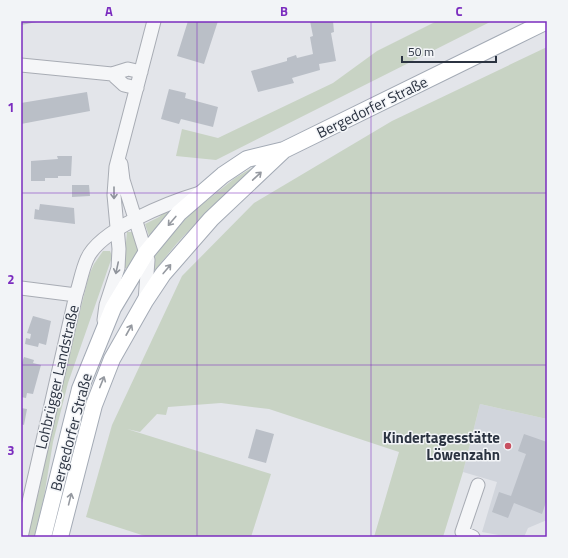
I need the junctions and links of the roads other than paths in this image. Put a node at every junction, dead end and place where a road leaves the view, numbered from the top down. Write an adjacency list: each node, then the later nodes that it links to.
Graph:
1 (154, 21): 4 (street)
2 (547, 21): 7 (main road, Bergedorfer Straße)
3 (21, 66): 5 (street)
4 (141, 72): 5 (street); 6 (street)
5 (112, 74): 6 (street)
6 (137, 88): 8 (street)
7 (284, 150): 9 (main road, Bergedorfer Straße); 15 (main road, Bergedorfer Straße, one-way to 7)
8 (119, 156): 10 (street); 11 (street, one-way to 11)
9 (200, 193): 10 (street, Lohbrügger Landstraße); 12 (main road, Bergedorfer Straße, one-way to 12)
10 (136, 219): 11 (street, Lohbrügger Landstraße); 12 (street)
11 (118, 230): 14 (street, Lohbrügger Landstraße); 16 (street, one-way to 16)
12 (146, 253): 15 (street); 16 (main road, Bergedorfer Straße)
13 (21, 288): 14 (street)
14 (76, 295): 18 (street, Lohbrügger Landstraße)
15 (145, 302): 20 (main road, Bergedorfer Straße, one-way to 15)
16 (102, 331): 19 (main road, Bergedorfer Straße)
17 (478, 485): 21 (street)
18 (21, 537)
19 (43, 537)
20 (60, 537)
21 (473, 537)

